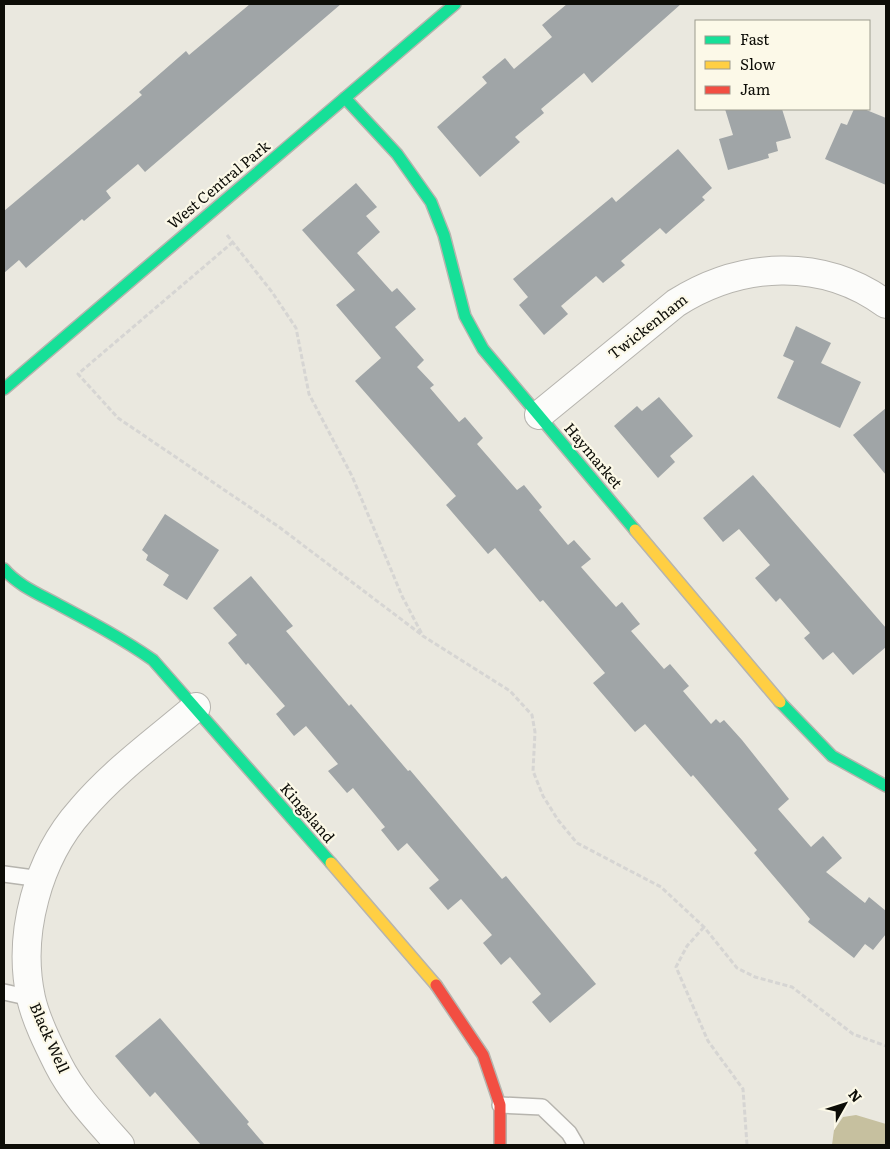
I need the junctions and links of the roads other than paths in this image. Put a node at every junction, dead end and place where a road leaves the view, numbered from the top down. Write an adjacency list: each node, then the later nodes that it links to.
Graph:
1 (455, 4): 2 (street, West Central Park)
2 (344, 98): 4 (street, West Central Park); 5 (street, Haymarket)
3 (886, 304): 5 (street, Twickenham)
4 (4, 388)
5 (539, 415): 8 (street, Haymarket)
6 (4, 569): 7 (street, Kingsland)
7 (196, 707): 10 (street, Black Well); 13 (street, Kingsland)
8 (886, 786)
9 (4, 874): 10 (lane)
10 (41, 879): 12 (street, Black Well)
11 (4, 992): 12 (lane)
12 (31, 998): 14 (street, Black Well)
13 (500, 1105): 15 (street, Kingsland); 16 (lane)
14 (109, 1142)
15 (500, 1145)
16 (576, 1145)

